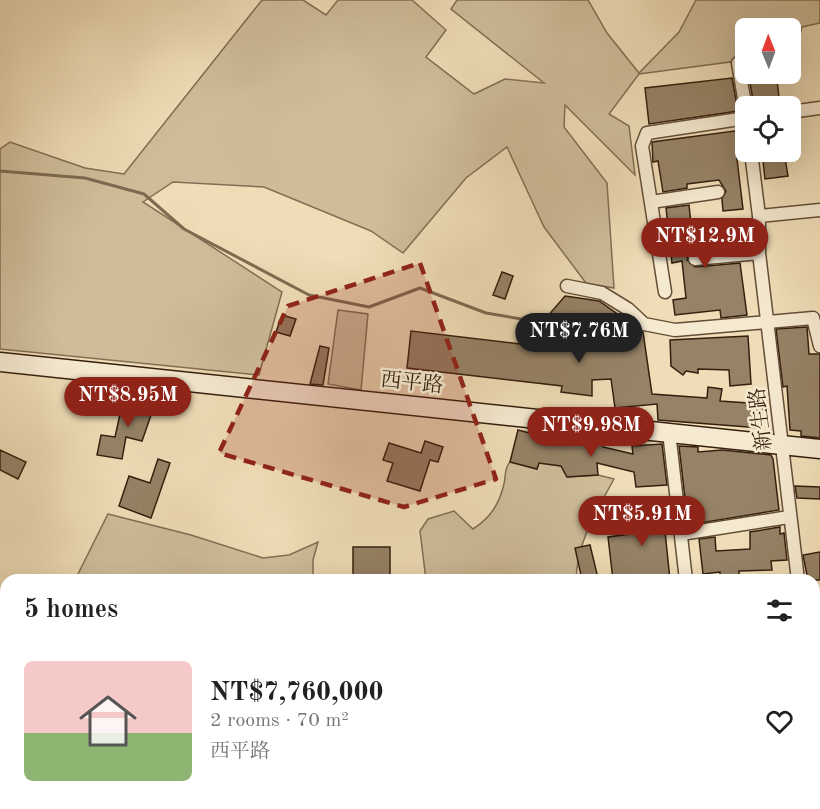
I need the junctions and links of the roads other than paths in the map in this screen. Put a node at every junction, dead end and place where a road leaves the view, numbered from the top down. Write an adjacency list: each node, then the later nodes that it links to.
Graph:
1 (820, 108): 2 (street)
2 (801, 111)
3 (735, 119): 6 (street)
4 (752, 162): 8 (street, 新生路)
5 (718, 192): 6 (street)
6 (651, 202): 12 (street)
7 (820, 210): 8 (street)
8 (759, 216): 9 (street, 新生路)
9 (759, 253): 10 (street); 13 (street, 新生路)
10 (695, 259)
11 (567, 286): 13 (street)
12 (665, 292)
13 (768, 321): 14 (street); 17 (street, 新生路)
14 (820, 346)
15 (0, 362): 16 (main road, 西平路)
16 (669, 432): 17 (main road, 西平路); 20 (street)
17 (783, 444): 18 (main road, 西平路); 19 (street, 新生路)
18 (820, 449)
19 (789, 517): 20 (street); 22 (street, 新生路)
20 (681, 534): 21 (street)
21 (685, 574)
22 (797, 574)

